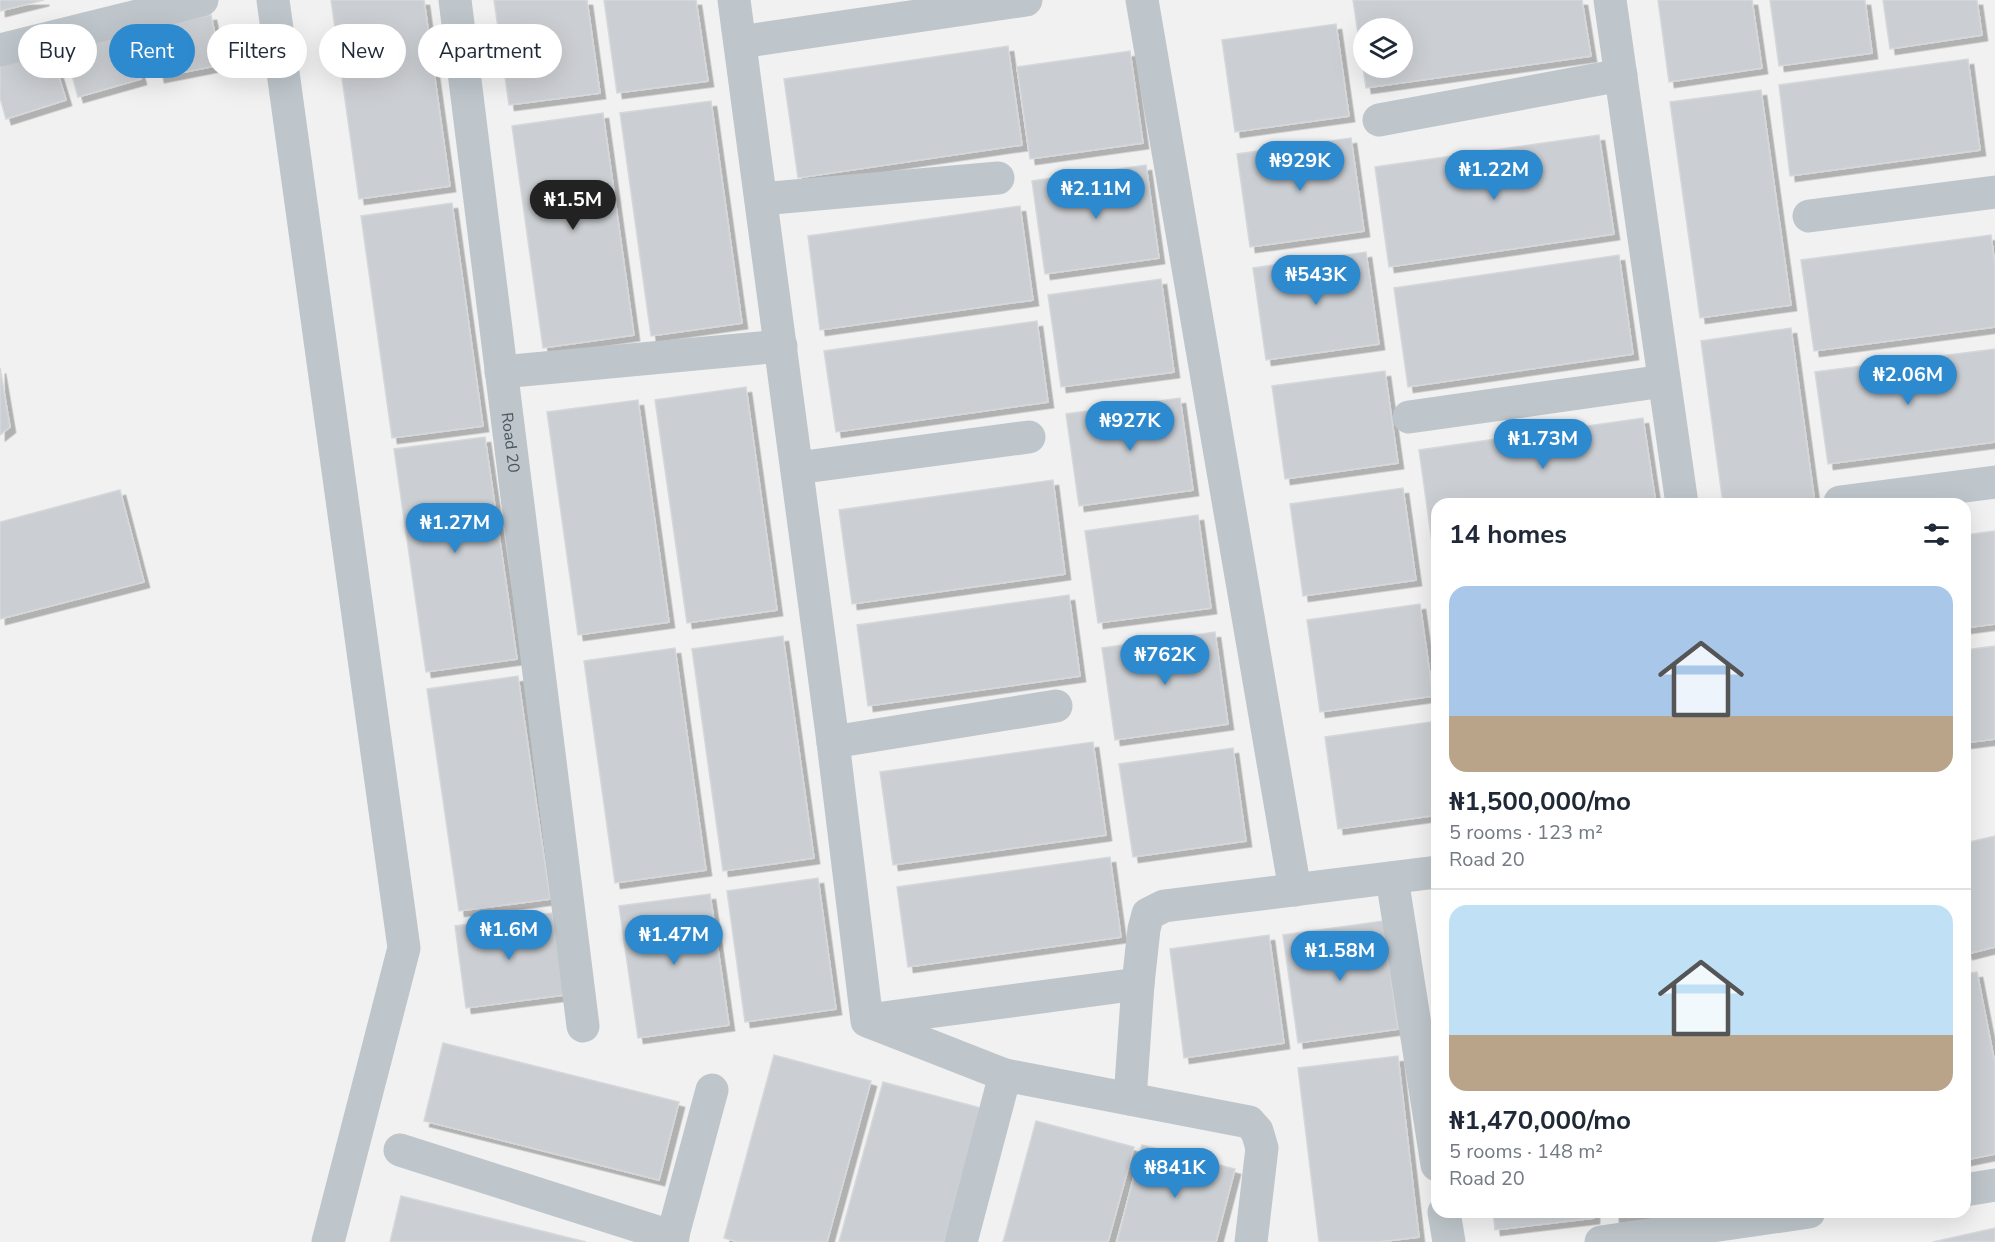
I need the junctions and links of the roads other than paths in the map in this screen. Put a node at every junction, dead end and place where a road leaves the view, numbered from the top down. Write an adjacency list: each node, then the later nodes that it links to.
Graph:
1 (202, 0): 9 (street)
2 (273, 0): 43 (street)
3 (455, 0): 17 (street, Road 20)
4 (734, 0): 8 (street)
5 (1026, 0): 8 (street)
6 (1142, 0): 29 (street)
7 (1610, 0): 10 (street)
8 (740, 42): 14 (street)
9 (0, 50)
10 (1621, 75): 11 (street); 18 (street)
11 (1379, 120)
12 (998, 178): 14 (street)
13 (1995, 192): 15 (street)
14 (761, 199): 16 (street)
15 (1809, 216)
16 (781, 346): 17 (street); 21 (street)
17 (501, 372): 32 (street, Road 20)
18 (1664, 381): 19 (street); 23 (street)
19 (1409, 417)
20 (1029, 437): 21 (street)
21 (796, 468): 26 (street)
22 (1995, 482): 24 (street)
23 (1681, 498)
24 (1871, 498)
25 (1056, 706): 26 (street)
26 (833, 742): 31 (street)
27 (1431, 874): 28 (street)
28 (1392, 878): 29 (street); 36 (street)
29 (1295, 890): 30 (street)
30 (1138, 984): 31 (street); 35 (street)
31 (867, 1020): 33 (street)
32 (583, 1026)
33 (1005, 1075): 35 (street); 44 (street)
34 (712, 1090): 42 (street)
35 (1130, 1099): 45 (street)
36 (1431, 1127)
37 (400, 1150): 42 (street)
38 (1995, 1185): 39 (street)
39 (1971, 1189)
40 (1445, 1218): 46 (street)
41 (1740, 1218): 47 (street)
42 (672, 1239)
43 (328, 1242)
44 (961, 1242)
45 (1251, 1242)
46 (1449, 1242)
47 (1601, 1242)

